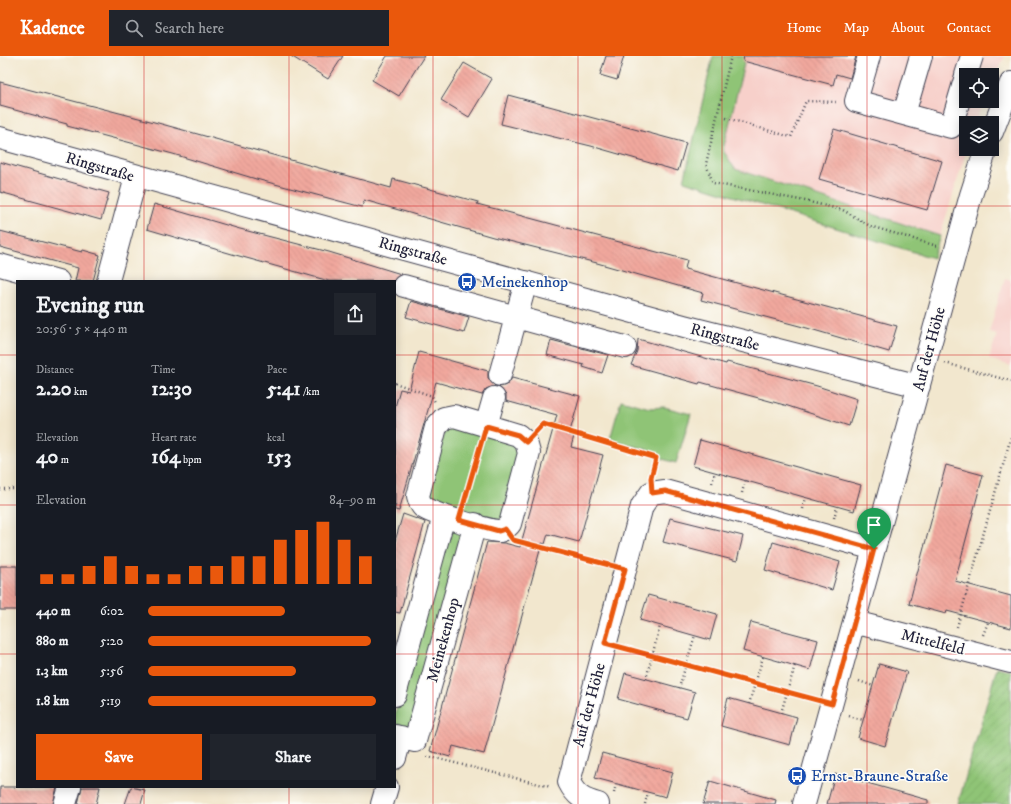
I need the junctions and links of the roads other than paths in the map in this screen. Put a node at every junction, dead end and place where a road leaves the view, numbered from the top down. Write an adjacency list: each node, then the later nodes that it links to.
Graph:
1 (869, 56): 7 (street)
2 (921, 56): 7 (street)
3 (972, 56): 4 (street)
4 (968, 68)
5 (1011, 83): 8 (street)
6 (959, 100): 7 (street)
7 (904, 114)
8 (998, 116)
9 (0, 138): 11 (street, Ringstraße)
10 (984, 156): 20 (street, Auf der Höhe)
11 (136, 177): 14 (street); 15 (street, Ringstraße)
12 (0, 265): 13 (street)
13 (54, 280)
14 (108, 280)
15 (526, 282): 17 (street); 20 (street, Ringstraße)
16 (404, 286): 17 (street)
17 (517, 318): 18 (street); 19 (street)
18 (625, 347)
19 (500, 375)
20 (919, 386): 24 (street, Auf der Höhe)
21 (494, 398): 22 (street)
22 (486, 426): 23 (street); 23 (street)
23 (459, 520): 27 (street, Meinekenhop); 28 (street, Meinekenhop)
24 (874, 549): 25 (street, Auf der Höhe); 33 (street, Auf der Höhe)
25 (854, 622): 26 (street, Mittelfeld); 34 (street, Auf der Höhe)
26 (1011, 662)
27 (396, 692)
28 (401, 743)
29 (70, 788): 31 (street)
30 (387, 788): 32 (street)
31 (65, 804)
32 (382, 804)
33 (598, 804)
34 (804, 804)

